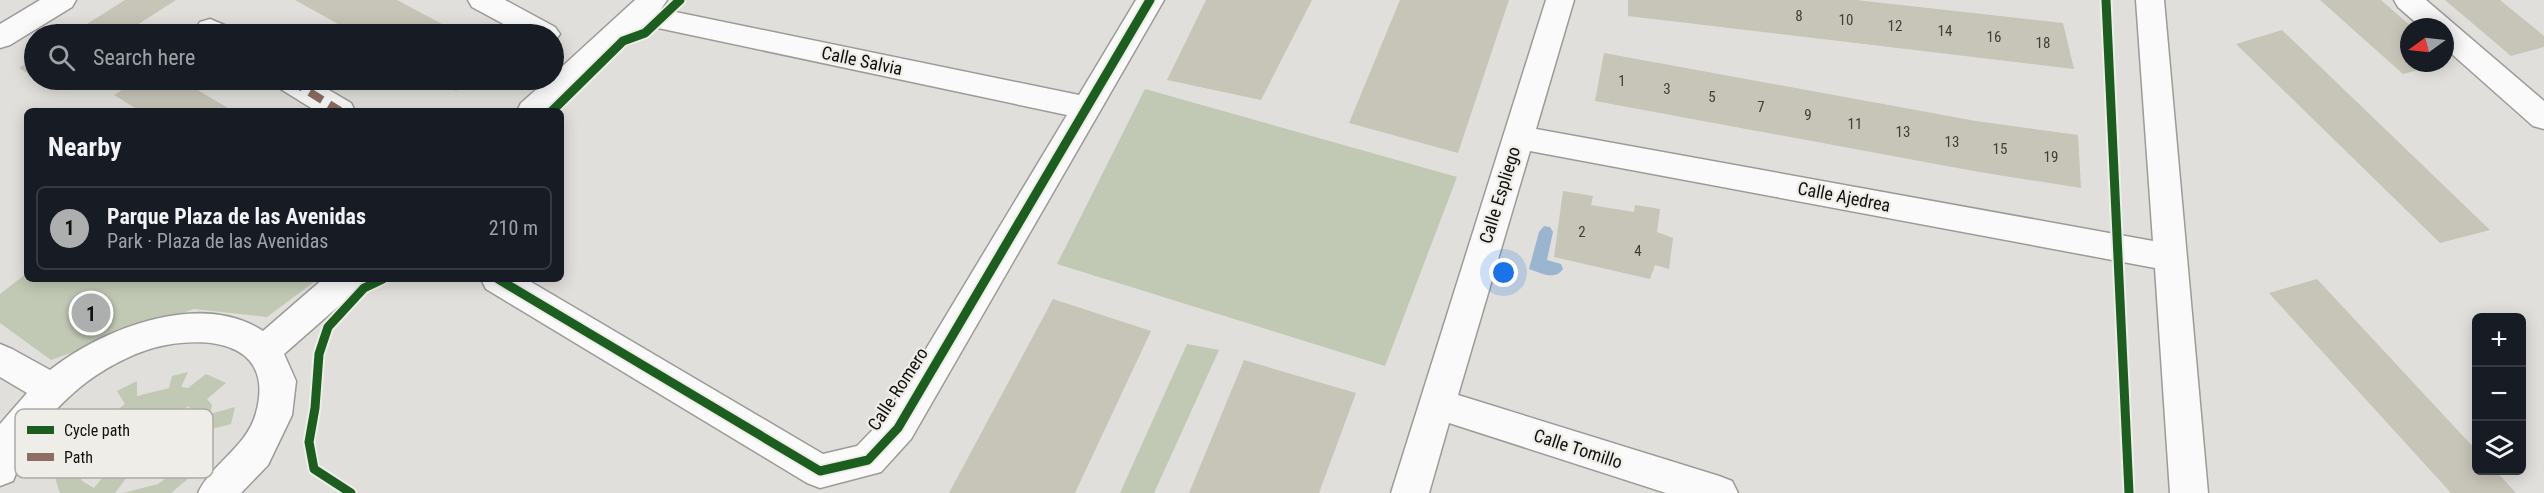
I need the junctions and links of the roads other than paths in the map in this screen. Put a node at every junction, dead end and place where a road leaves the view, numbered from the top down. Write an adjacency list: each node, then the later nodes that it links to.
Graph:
1 (62, 0): 10 (street)
2 (482, 0): 9 (street)
3 (1150, 0): 19 (street, Calle Romero)
4 (1560, 0): 21 (street, Calle Espliego)
5 (2150, 0): 22 (street)
6 (2408, 0): 8 (street)
7 (646, 7): 13 (street); 19 (street, Calle Salvia)
8 (2429, 18)
9 (526, 24)
10 (0, 38)
11 (2454, 40): 20 (street)
12 (564, 44): 13 (street)
13 (589, 58): 14 (street)
14 (564, 81)
15 (306, 90): 17 (street)
16 (554, 90): 18 (street)
17 (335, 108)
18 (534, 108)
19 (1087, 108): 24 (street, Calle Romero)
20 (2544, 117)
21 (1518, 136): 22 (street, Calle Ajedrea); 28 (street, Calle Espliego)
22 (2170, 258): 35 (street)
23 (343, 282): 25 (street)
24 (503, 282)
25 (265, 350): 27 (street); 32 (street)
26 (0, 359): 27 (street)
27 (52, 389): 29 (street)
28 (1437, 404): 33 (street, Calle Espliego); 34 (street, Calle Tomillo)
29 (35, 409)
30 (15, 433): 31 (street)
31 (0, 469)
32 (221, 492)
33 (1410, 493)
34 (1719, 493)
35 (2189, 493)

